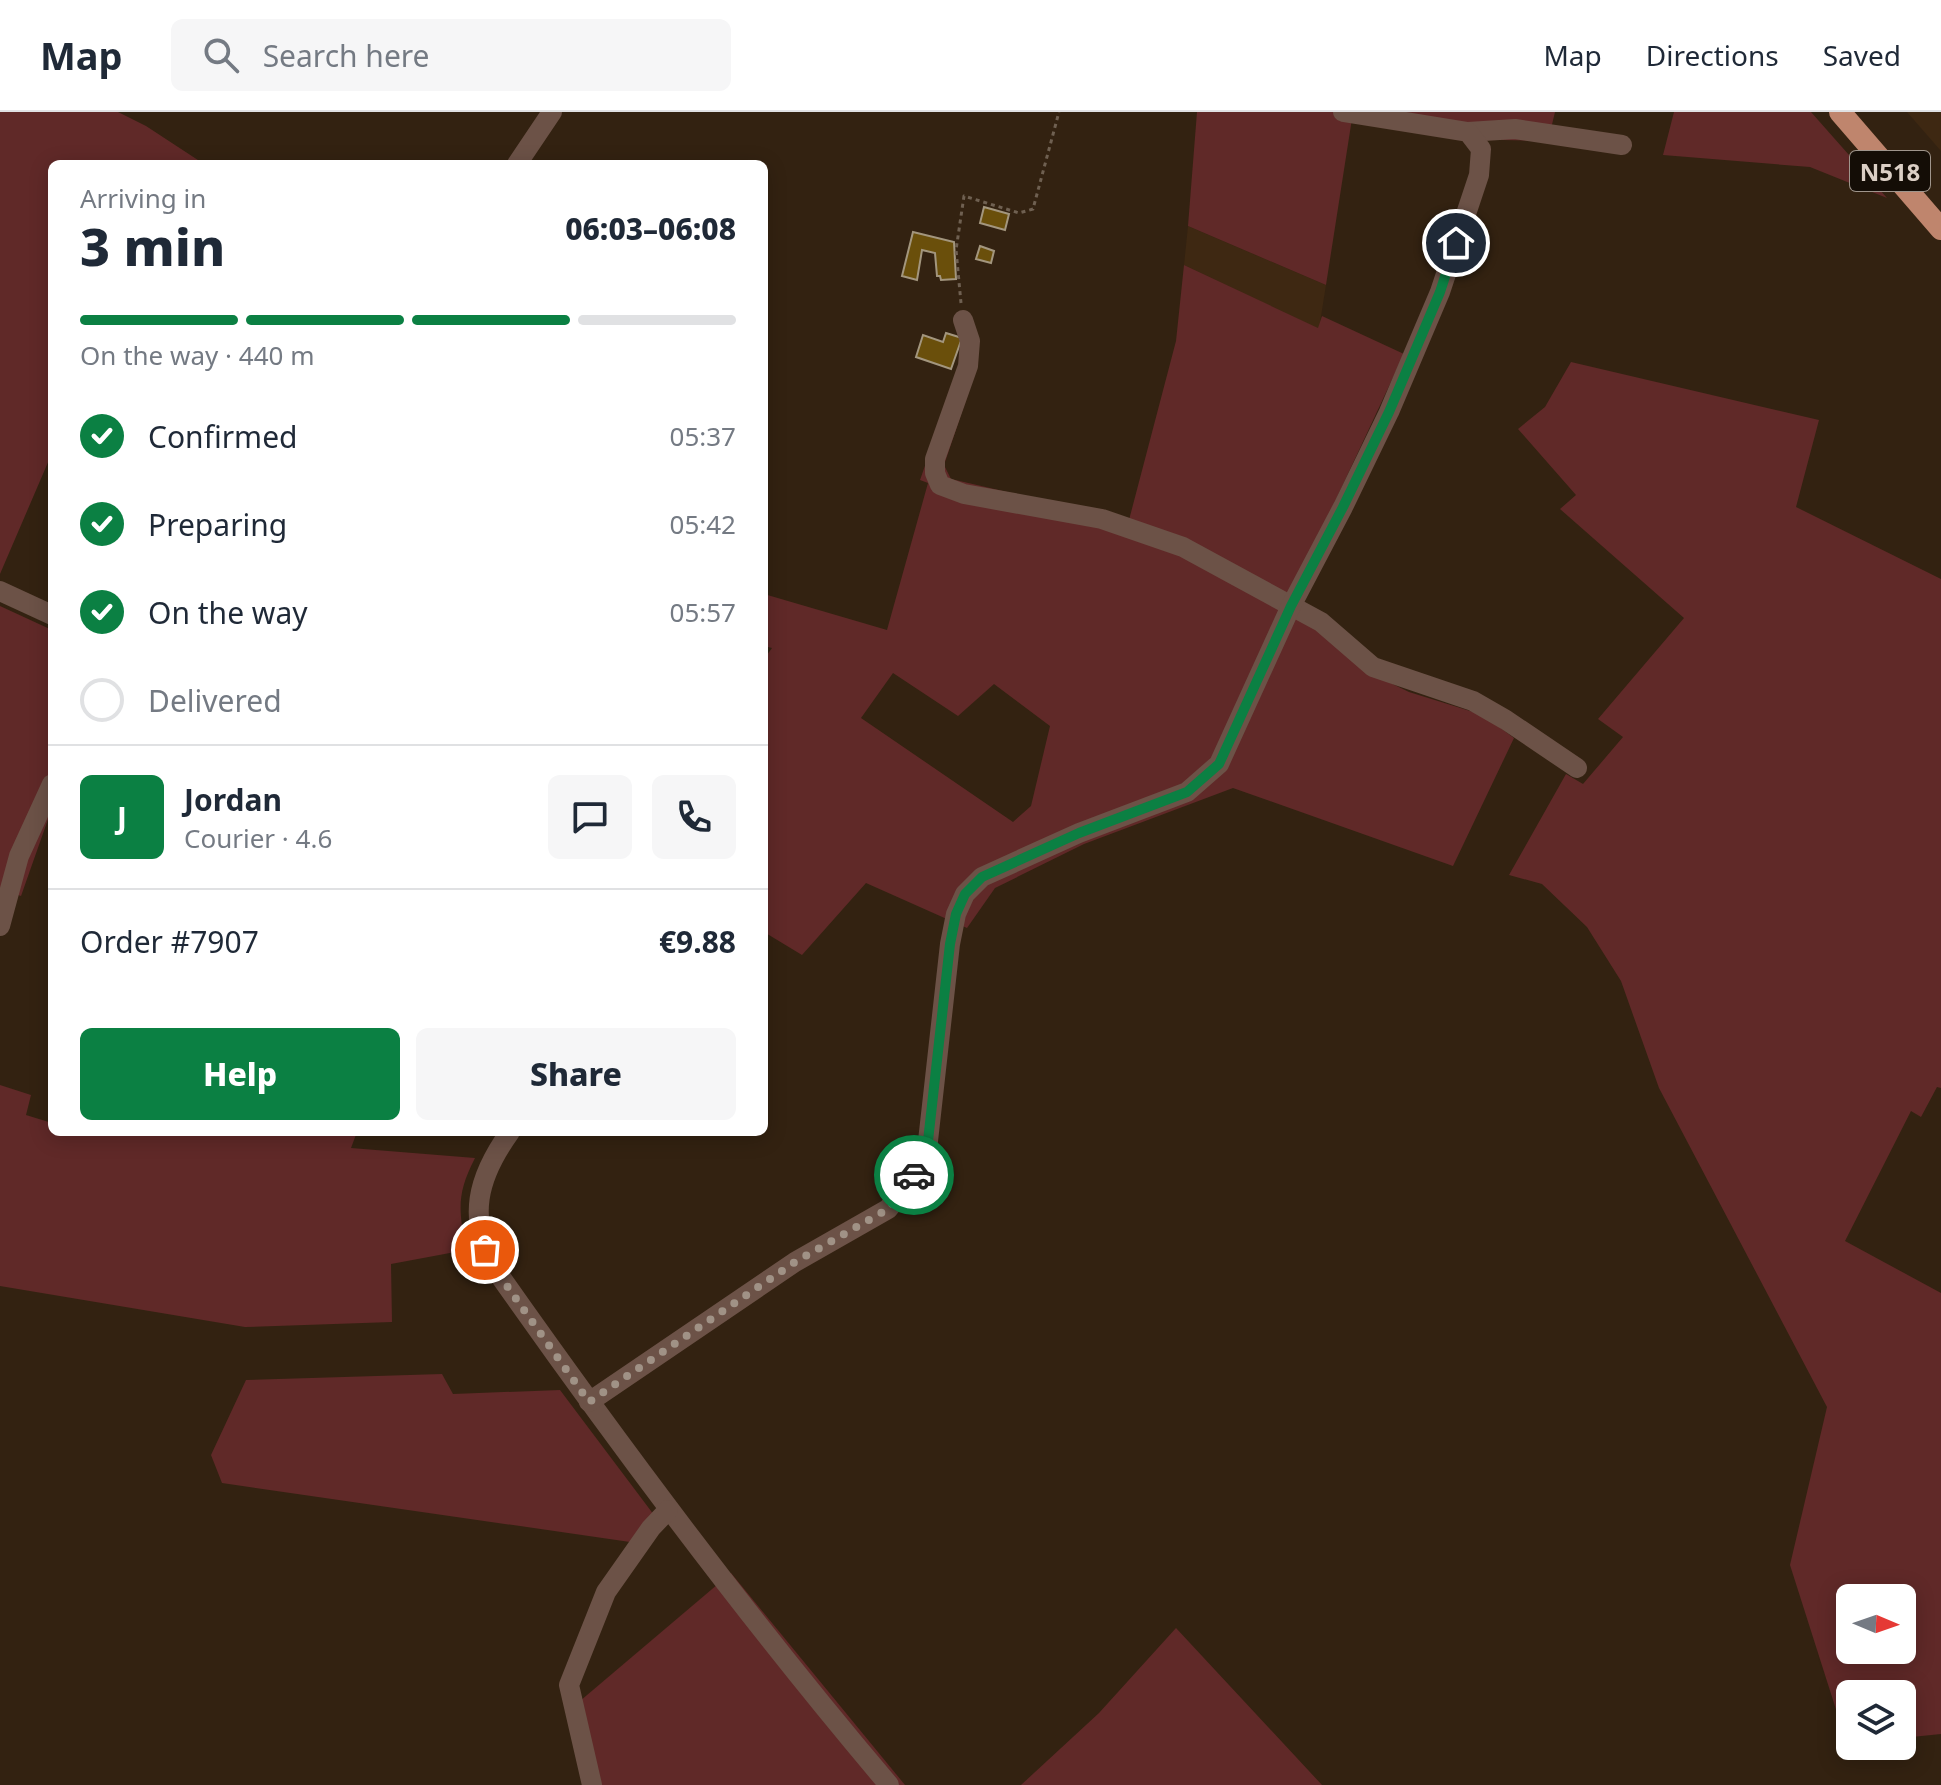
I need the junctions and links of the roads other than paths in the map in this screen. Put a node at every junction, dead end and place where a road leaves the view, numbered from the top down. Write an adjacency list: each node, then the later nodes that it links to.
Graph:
1 (552, 112): 6 (street)
2 (1343, 112): 4 (street)
3 (1840, 112): 7 (highway, N518)
4 (1468, 132): 5 (street); 10 (street)
5 (1622, 145)
6 (520, 160)
7 (1941, 229)
8 (963, 320): 10 (street)
9 (0, 591): 11 (street)
10 (1291, 606): 12 (street); 16 (street)
11 (48, 613)
12 (1577, 768)
13 (48, 793): 14 (street)
14 (0, 926)
15 (507, 1136): 16 (street)
16 (589, 1402): 17 (street)
17 (668, 1510): 18 (street); 19 (street)
18 (592, 1785)
19 (889, 1785)

